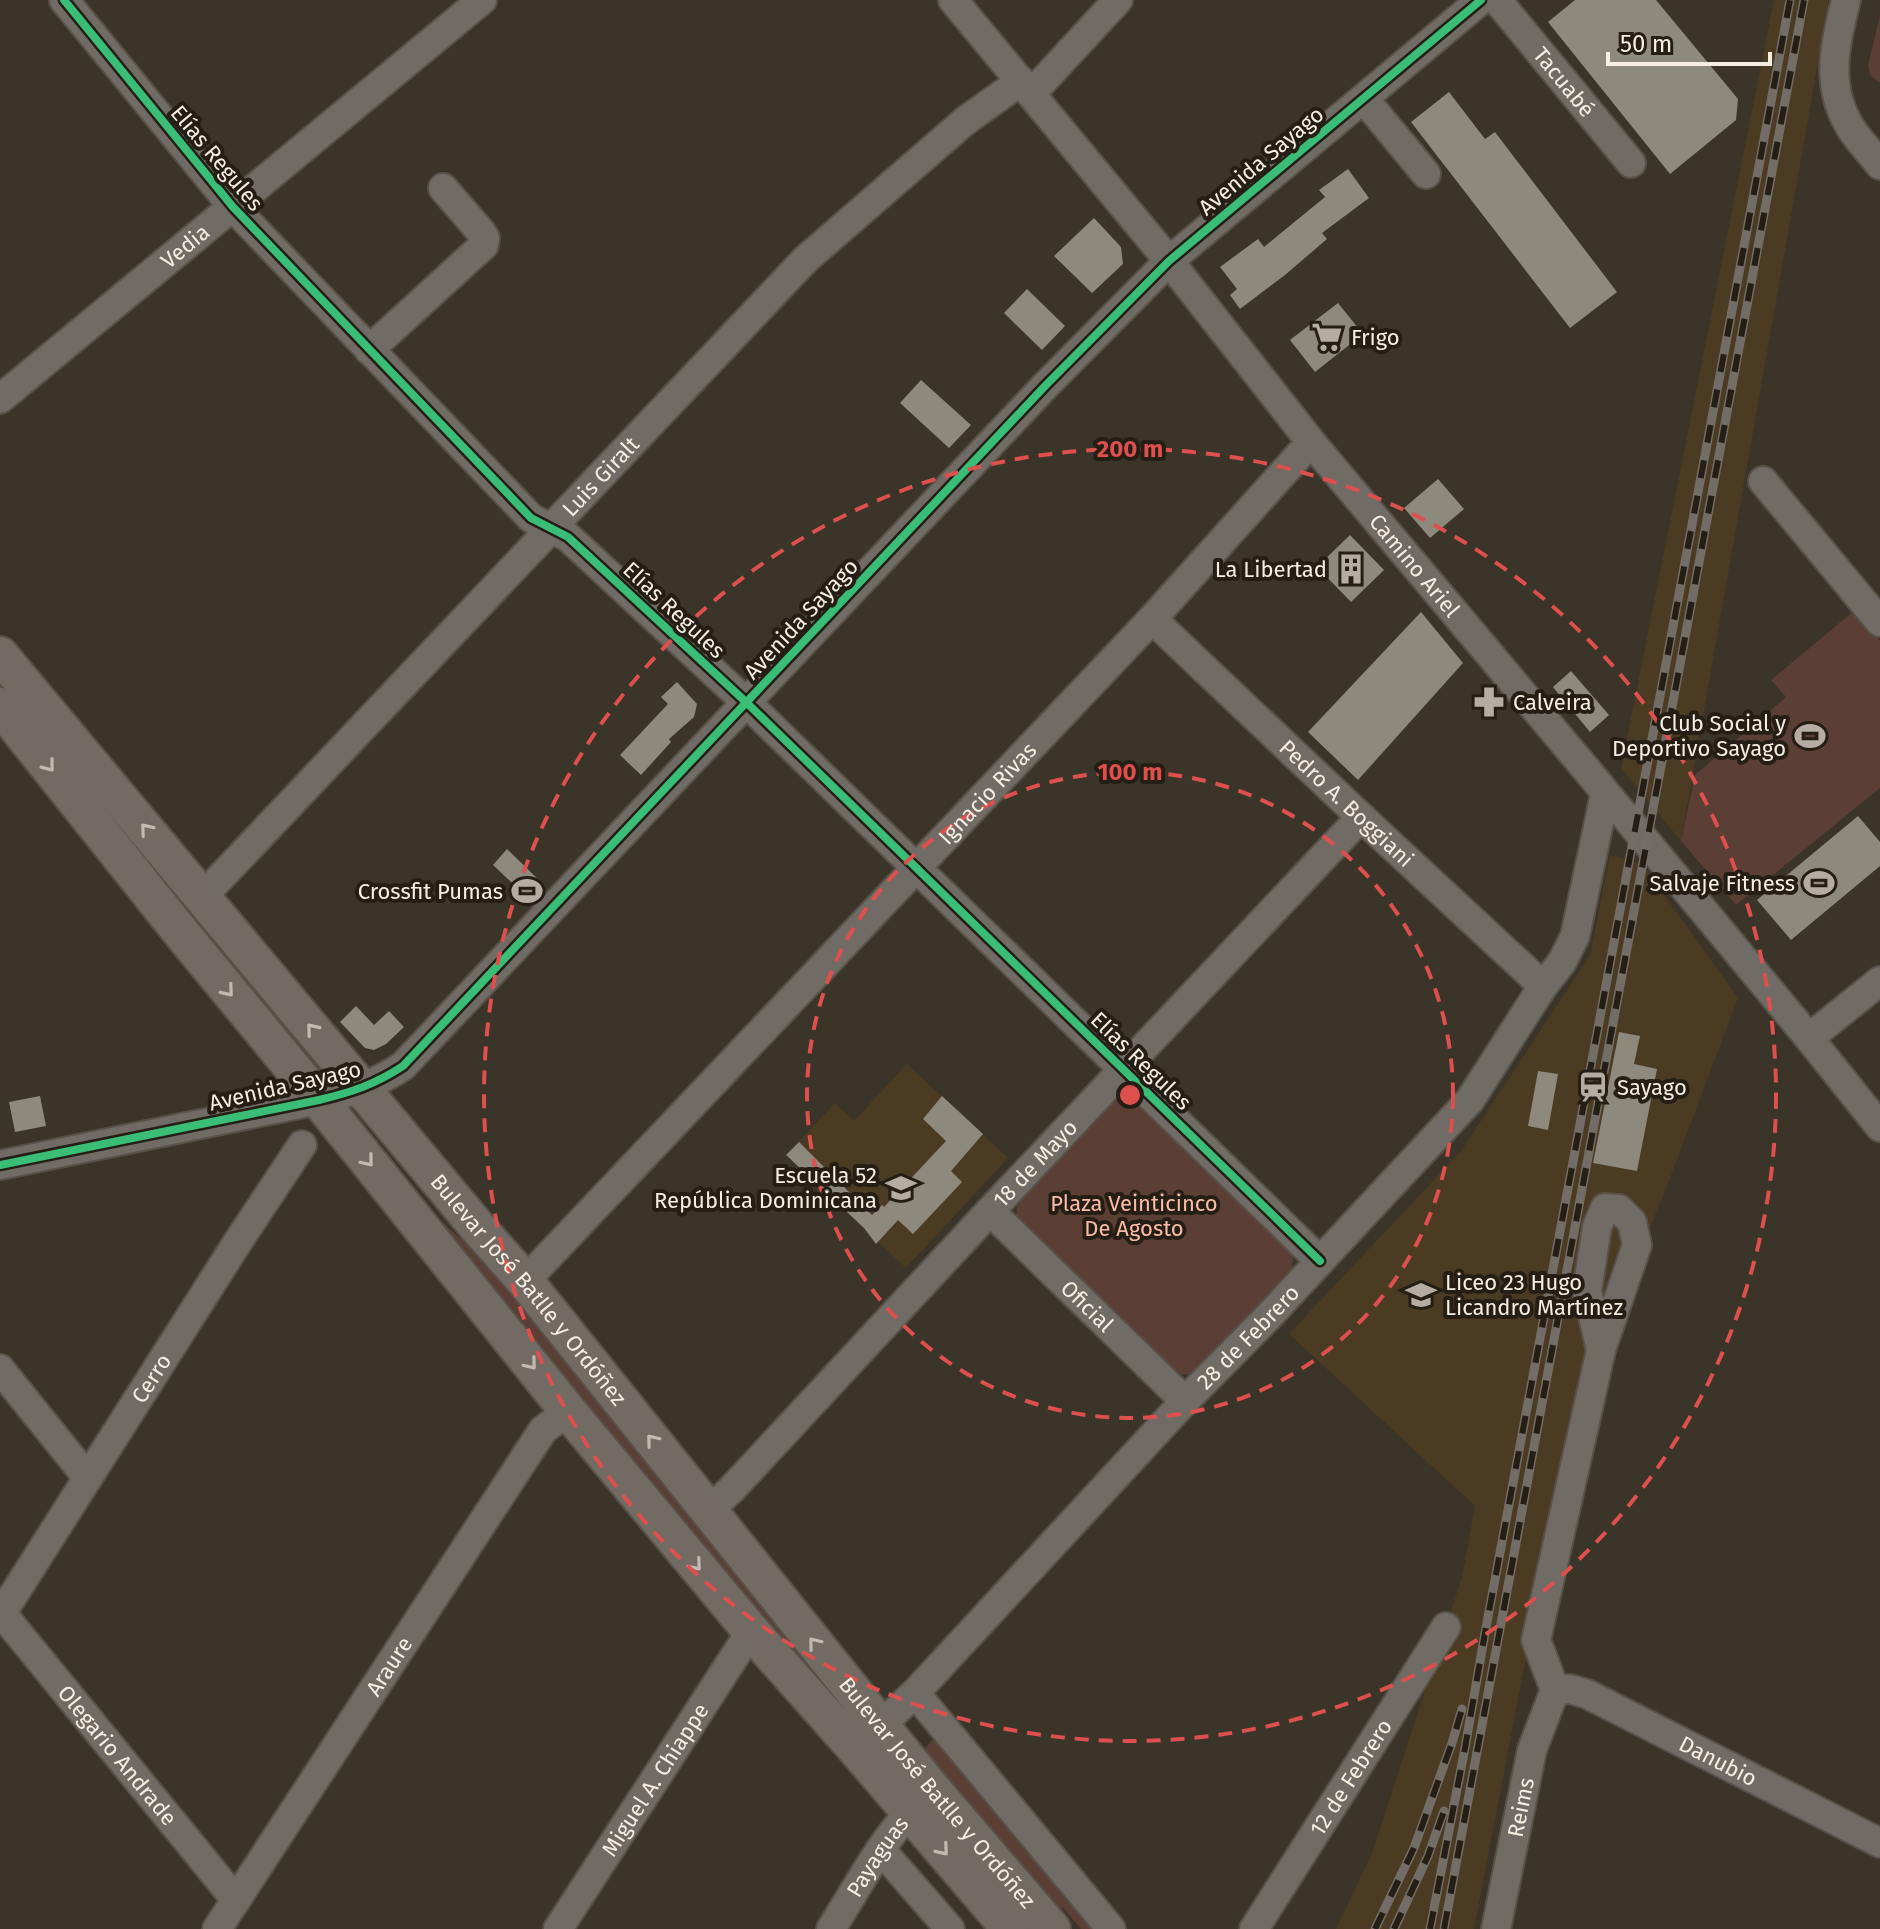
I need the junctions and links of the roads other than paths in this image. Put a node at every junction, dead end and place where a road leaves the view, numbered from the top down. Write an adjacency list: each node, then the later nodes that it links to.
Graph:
1 (64, 0): 13 (street, Elías Regules)
2 (482, 0): 13 (street, Vedia)
3 (953, 0): 7 (street, Camino Ariel)
4 (1118, 0): 7 (street, Luis Giralt)
5 (1846, 0): 10 (street)
6 (1479, 2): 8 (street, Avenida Sayago); 9 (street, Tacuabé)
7 (1026, 87): 14 (street, Camino Ariel); 19 (street, Luis Giralt)
8 (1364, 99): 11 (street); 14 (street, Avenida Sayago)
9 (1631, 163)
10 (1880, 165)
11 (1426, 174)
12 (443, 188): 15 (street)
13 (233, 207): 15 (street, Elías Regules); 16 (street, Vedia)
14 (1169, 261): 17 (street, Camino Ariel); 23 (street, Avenida Sayago)
15 (369, 350): 19 (street, Elías Regules)
16 (0, 399)
17 (1311, 442): 20 (street, Ignacio Rivas); 25 (street, Camino Ariel)
18 (1763, 481): 21 (street)
19 (550, 527): 23 (street, Elías Regules); 28 (street, Luis Giralt)
20 (1152, 619): 26 (street, Pedro A. Boggiani); 27 (street, Ignacio Rivas)
21 (1880, 622)
22 (0, 655): 28 (main road, Bulevar José Batlle y Ordóñez, one-way to 22)
23 (747, 703): 27 (street, Elías Regules); 33 (street, Avenida Sayago)
24 (0, 706): 34 (main road, Bulevar José Batlle y Ordóñez, one-way to 34)
25 (1605, 794): 30 (street, 28 de Febrero); 31 (street, Camino Ariel)
26 (1361, 817): 30 (street, Pedro A. Boggiani); 32 (street, 18 de Mayo)
27 (917, 868): 32 (street, Elías Regules); 40 (street, Ignacio Rivas)
28 (203, 896): 33 (main road, Bulevar José Batlle y Ordóñez, one-way to 28)
29 (1880, 981): 31 (street)
30 (1543, 986): 39 (street, 28 de Febrero)
31 (1809, 1038): 35 (street, Camino Ariel)
32 (1123, 1069): 38 (street, 18 de Mayo); 39 (street, Elías Regules)
33 (362, 1089): 34 (street, Avenida Sayago); 40 (main road, Bulevar José Batlle y Ordóñez)
34 (319, 1100): 37 (street, Avenida Sayago); 44 (main road, Bulevar José Batlle y Ordóñez, one-way to 44)
35 (1880, 1127)
36 (302, 1145): 45 (street, Cerro)
37 (0, 1165)
38 (990, 1211): 43 (street, Oficial); 46 (street, 18 de Mayo)
39 (1320, 1261): 43 (street, 28 de Febrero)
40 (525, 1281): 46 (main road, Bulevar José Batlle y Ordóñez, one-way to 40)
41 (1601, 1350): 50 (street)
42 (0, 1369): 45 (street)
43 (1185, 1401): 51 (street, 28 de Febrero)
44 (568, 1411): 49 (main road, Bulevar José Batlle y Ordóñez, one-way to 49); 56 (street, Araure)
45 (87, 1477): 47 (street, Cerro)
46 (709, 1510): 52 (main road, Bulevar José Batlle y Ordóñez, one-way to 46)
47 (1, 1612): 56 (street, Olegario Andrade)
48 (1446, 1627): 64 (street, 12 de Febrero)
49 (751, 1631): 52 (main road, Bulevar José Batlle y Ordóñez); 58 (street, Miguel A. Chiappe)
50 (1555, 1690): 54 (street, Danubio); 65 (street, Reims)
51 (915, 1693): 52 (street, 28 de Febrero); 63 (street, Bulevar José Batlle y Ordóñez)
52 (868, 1737): 53 (main road, Bulevar José Batlle y Ordóñez)
53 (922, 1801): 55 (street, Payaguas); 61 (main road, Bulevar José Batlle y Ordóñez, one-way to 61); 62 (main road, Bulevar José Batlle y Ordóñez)
54 (1880, 1843)
55 (881, 1850): 59 (street, Payaguas); 60 (street)
56 (236, 1900): 57 (street, Araure)
57 (217, 1929)
58 (558, 1929)
59 (831, 1929)
60 (950, 1929)
61 (1010, 1929)
62 (1052, 1929)
63 (1111, 1929)
64 (1254, 1929)
65 (1496, 1929)

